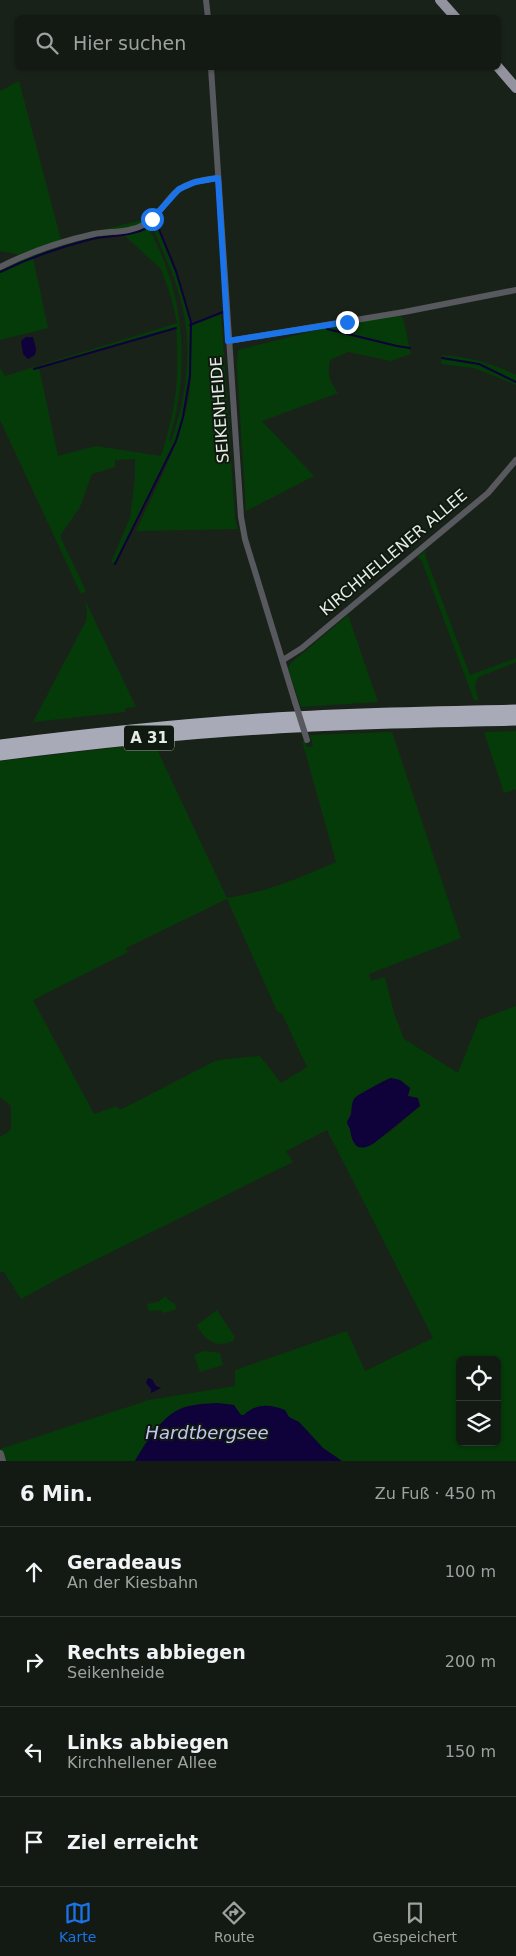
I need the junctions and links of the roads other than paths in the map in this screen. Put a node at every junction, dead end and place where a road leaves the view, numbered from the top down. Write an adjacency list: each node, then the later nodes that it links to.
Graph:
1 (206, 0): 3 (street)
2 (440, 0): 4 (main road)
3 (208, 15)
4 (453, 15)
5 (211, 70): 8 (street, SEIKENHEIDE)
6 (501, 70): 7 (main road)
7 (516, 88)
8 (218, 178): 9 (street); 11 (street, SEIKENHEIDE)
9 (0, 267)
10 (516, 290): 11 (street)
11 (228, 341): 13 (street, SEIKENHEIDE)
12 (516, 460): 13 (street, KIRCHHELLENER ALLEE)
13 (283, 660): 16 (street, SEIKENHEIDE, bridge)
14 (516, 710): 17 (highway, A 31)
15 (516, 720): 18 (highway, A 31)
16 (308, 740)
17 (0, 745)
18 (0, 755)
19 (0, 1454): 20 (street)
20 (2, 1461)

